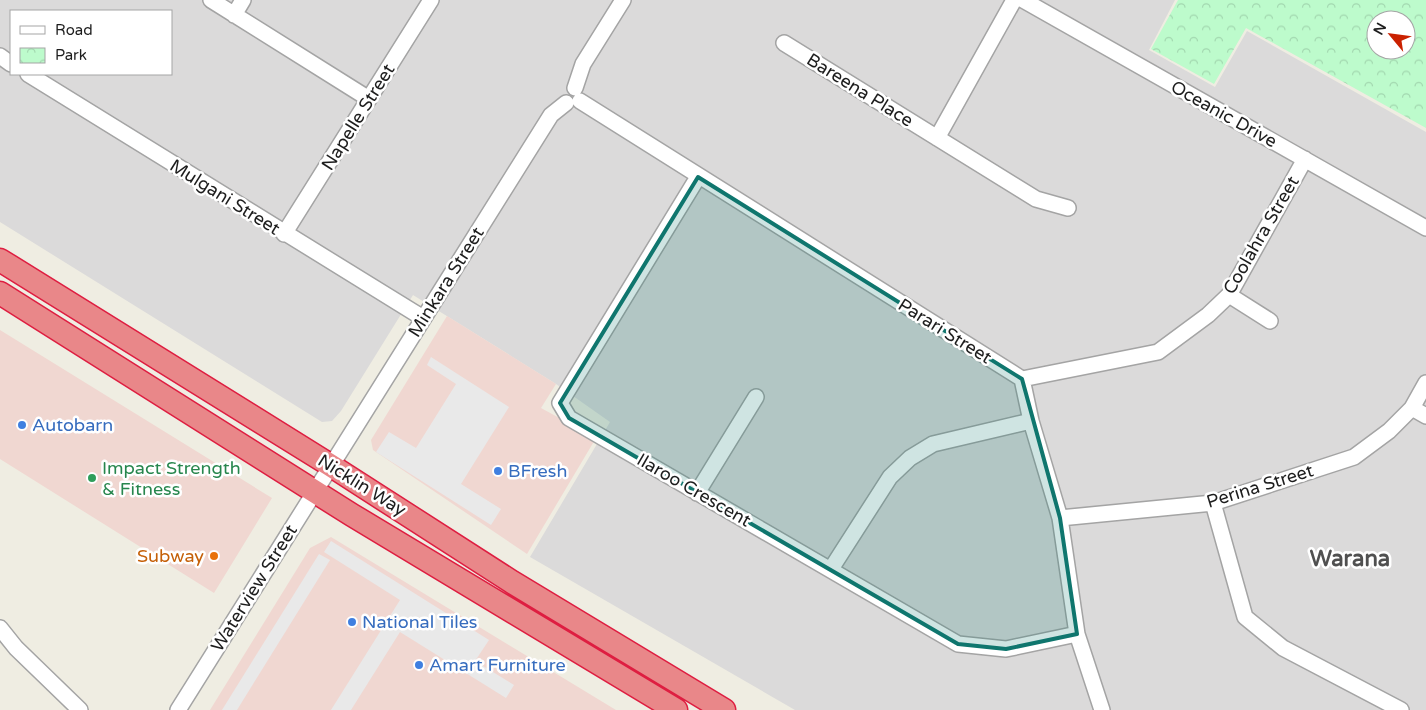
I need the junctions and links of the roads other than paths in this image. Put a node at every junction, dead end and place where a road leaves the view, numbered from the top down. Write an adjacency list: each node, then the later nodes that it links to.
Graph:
1 (210, 0): 7 (street)
2 (243, 0): 7 (street)
3 (431, 0): 11 (street, Napelle Street)
4 (623, 0): 10 (street, Minkara Street)
5 (1014, 0): 12 (street)
6 (1023, 0): 13 (street, Oceanic Drive)
7 (234, 15): 11 (street)
8 (784, 43): 12 (street, Bareena Place)
9 (30, 75): 17 (street, Mulgani Street)
10 (574, 97): 14 (street, Parari Street); 21 (street, Minkara Street)
11 (369, 99): 17 (street, Napelle Street)
12 (937, 138): 15 (street, Bareena Place)
13 (1305, 159): 16 (street, Oceanic Drive); 20 (street, Coolahra Street)
14 (698, 177): 23 (street, Parari Street); 31 (street, Ilaroo Crescent)
15 (1068, 208)
16 (1426, 228)
17 (284, 234): 21 (street, Mulgani Street)
18 (0, 260): 29 (highway, Nicklin Way)
19 (0, 293): 30 (highway, Nicklin Way)
20 (1229, 295): 22 (street); 23 (street, Coolahra Street)
21 (423, 318): 29 (street, Minkara Street)
22 (1270, 320)
23 (1022, 379): 28 (street)
24 (1426, 383): 26 (street, Perina Street)
25 (756, 397): 31 (street)
26 (1412, 408): 27 (street); 32 (street, Perina Street)
27 (1426, 416)
28 (1031, 421): 33 (street); 34 (street)
29 (330, 465): 30 (street, Waterview Street); 40 (highway, Nicklin Way)
30 (314, 491): 38 (street, Waterview Street); 39 (highway, Nicklin Way)
31 (697, 493): 34 (street, Ilaroo Crescent)
32 (1213, 503): 33 (street, Perina Street); 42 (street)
33 (1060, 518): 36 (street)
34 (831, 569): 36 (street, Ilaroo Crescent)
35 (0, 628): 37 (street)
36 (1077, 634): 41 (street)
37 (80, 710)
38 (178, 710)
39 (676, 710)
40 (724, 710)
41 (1102, 710)
42 (1401, 710)

